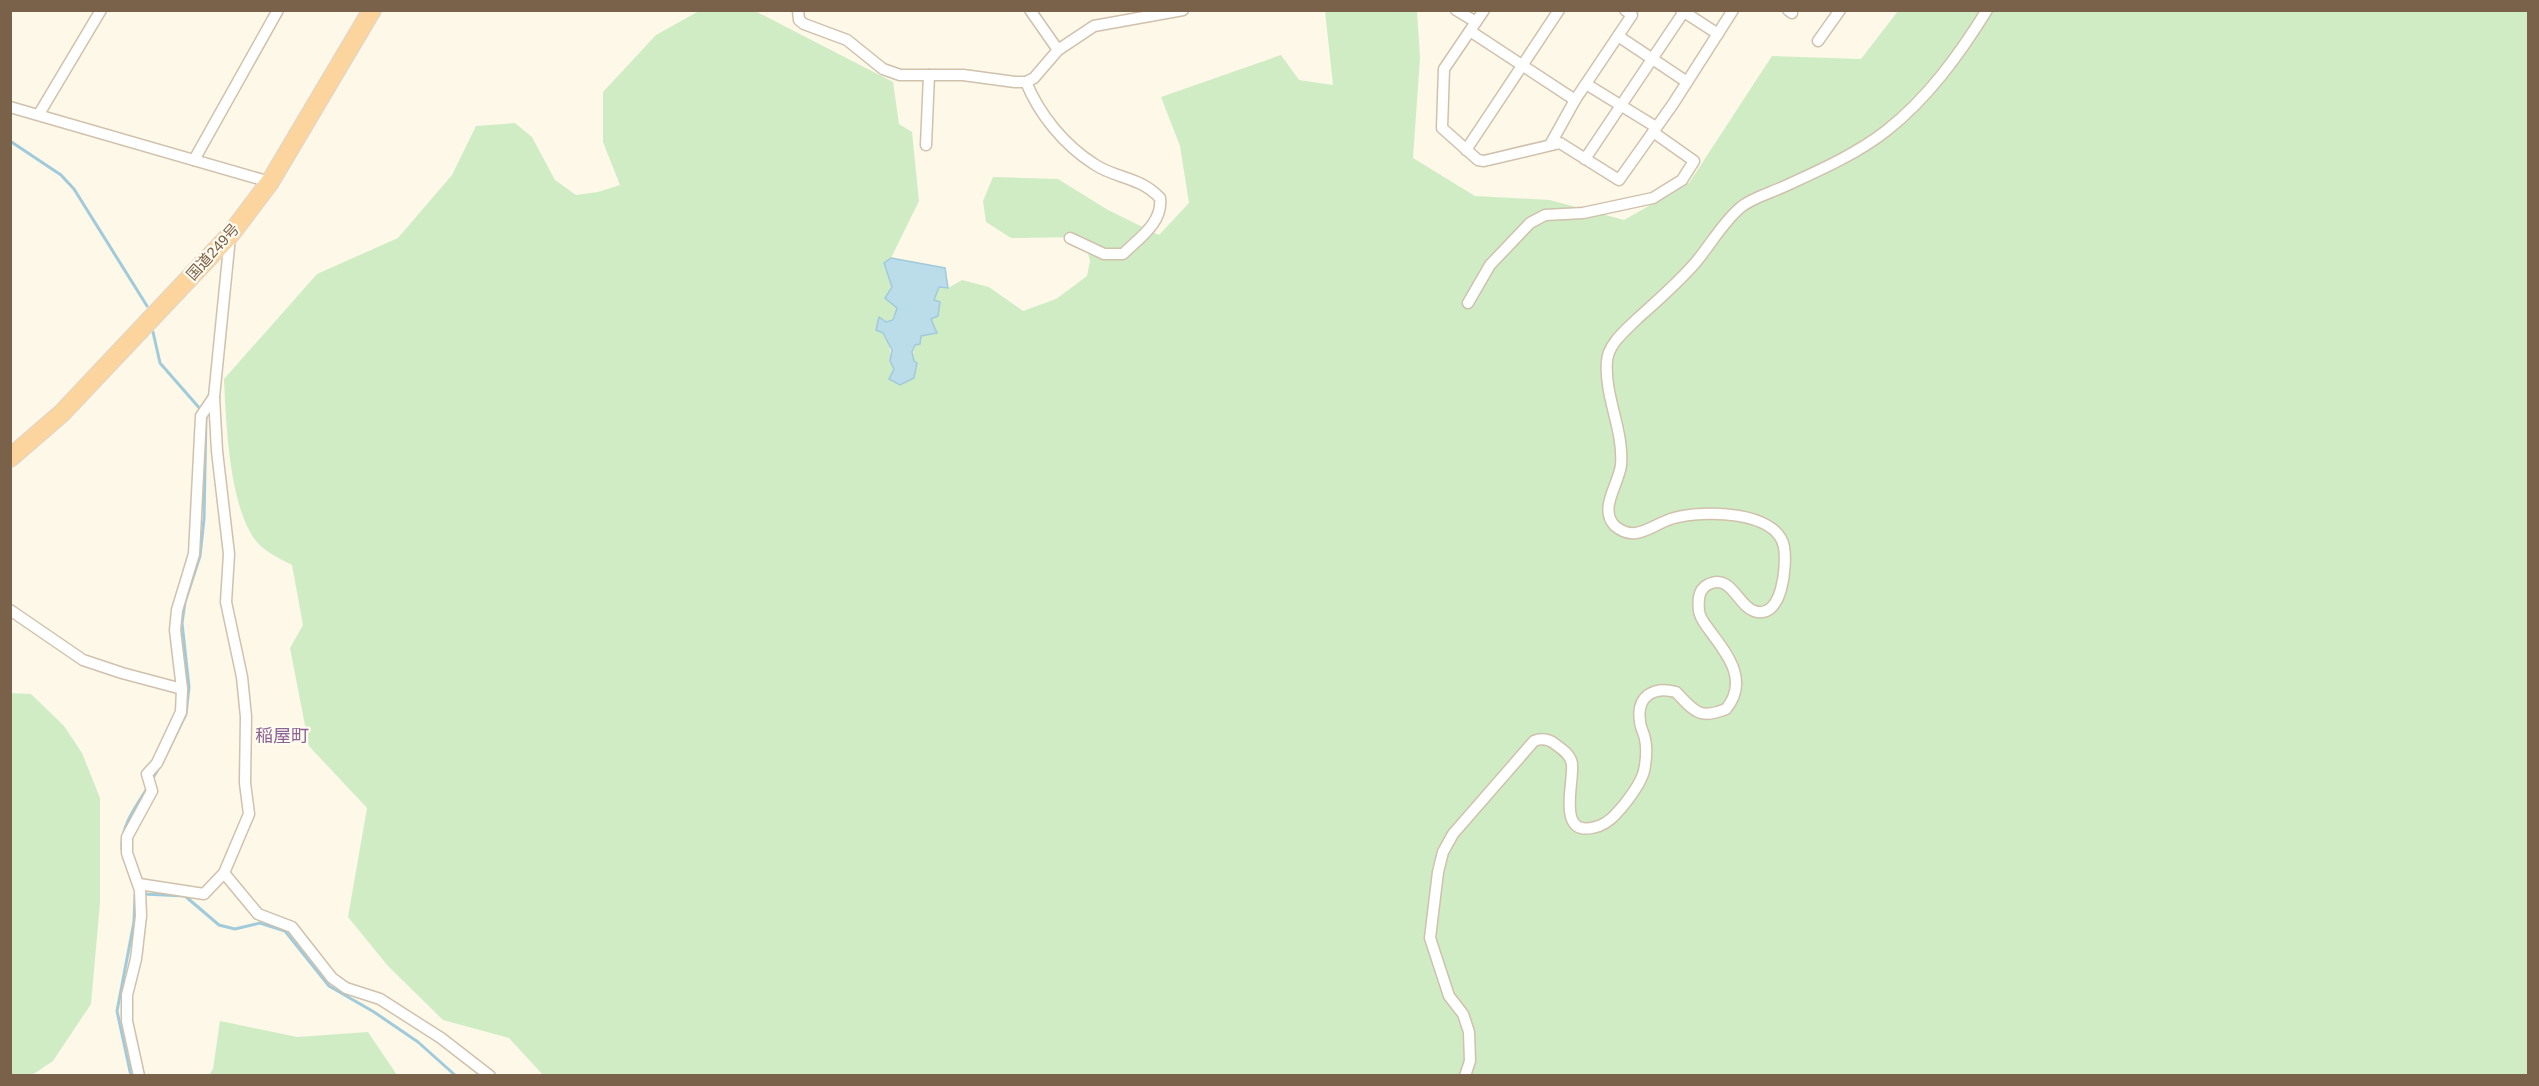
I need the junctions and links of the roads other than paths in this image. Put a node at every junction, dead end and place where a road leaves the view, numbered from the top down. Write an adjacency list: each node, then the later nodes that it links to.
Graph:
1 (101, 10): 29 (street)
2 (278, 10): 35 (street)
3 (372, 10): 36 (highway, 国道249号)
4 (798, 10): 22 (street)
5 (1030, 10): 19 (street)
6 (1183, 10): 19 (street)
7 (1456, 10): 15 (street)
8 (1484, 10): 15 (street)
9 (1559, 10): 21 (street)
10 (1733, 10): 16 (street)
11 (1840, 10): 18 (street)
12 (1987, 10): 48 (street)
13 (1683, 11): 16 (street); 20 (street)
14 (1631, 12): 17 (street)
15 (1473, 26): 21 (street); 33 (street)
16 (1718, 34): 24 (street)
17 (1618, 36): 20 (street); 25 (street)
18 (1818, 41)
19 (1058, 50): 23 (street)
20 (1652, 59): 24 (street); 28 (street)
21 (1523, 64): 26 (street); 33 (street)
22 (929, 75): 23 (street); 31 (street)
23 (1026, 82): 38 (street)
24 (1687, 82): 30 (street)
25 (1586, 84): 26 (street); 28 (street)
26 (1575, 100): 32 (street)
27 (10, 107): 29 (street)
28 (1621, 107): 30 (street); 34 (street)
29 (39, 114): 35 (street)
30 (1654, 129): 34 (street); 39 (street)
31 (926, 145)
32 (1550, 145): 33 (street); 34 (street)
33 (1466, 150)
34 (1585, 159)
35 (194, 160): 36 (street)
36 (270, 182): 37 (highway, 国道249号)
37 (230, 235): 40 (street); 41 (highway, 国道249号)
38 (1070, 238)
39 (1468, 303)
40 (211, 401): 43 (street); 44 (street)
41 (10, 458)
42 (10, 610): 43 (street)
43 (182, 688): 45 (street)
44 (224, 873): 45 (street); 47 (street)
45 (140, 890): 46 (street)
46 (139, 1076)
47 (490, 1076)
48 (1465, 1076)

